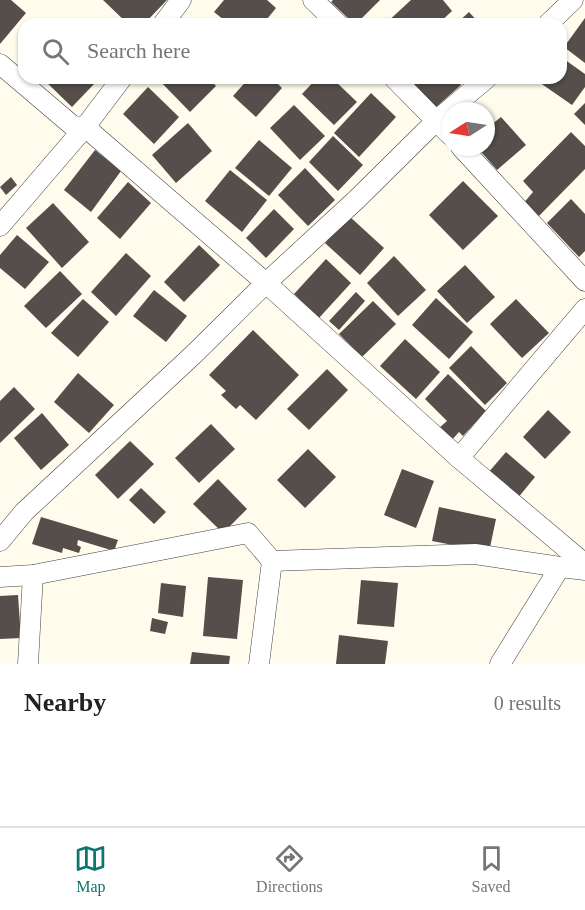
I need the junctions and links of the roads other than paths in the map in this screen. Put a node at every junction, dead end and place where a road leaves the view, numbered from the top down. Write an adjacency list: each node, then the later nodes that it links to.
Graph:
1 (181, 0): 4 (street)
2 (313, 0): 5 (street)
3 (573, 0): 6 (street)
4 (168, 18)
5 (332, 18)
6 (554, 18)
7 (0, 64): 8 (street)
8 (18, 79)
9 (24, 84): 15 (street)
10 (117, 84): 15 (street)
11 (400, 84): 13 (street)
12 (480, 84): 13 (street)
13 (436, 120): 14 (street); 19 (street)
14 (441, 125)
15 (85, 127): 17 (street); 19 (street)
16 (469, 156): 18 (street)
17 (0, 226)
18 (585, 281)
19 (266, 283): 21 (street); 22 (street)
20 (585, 309): 21 (street)
21 (459, 458): 24 (street)
22 (0, 541)
23 (272, 561): 25 (street); 27 (street); 30 (street)
24 (585, 564)
25 (560, 567): 26 (street); 31 (street)
26 (585, 570)
27 (33, 575): 28 (street); 29 (street)
28 (0, 577)
29 (28, 664)
30 (259, 664)
31 (500, 664)

